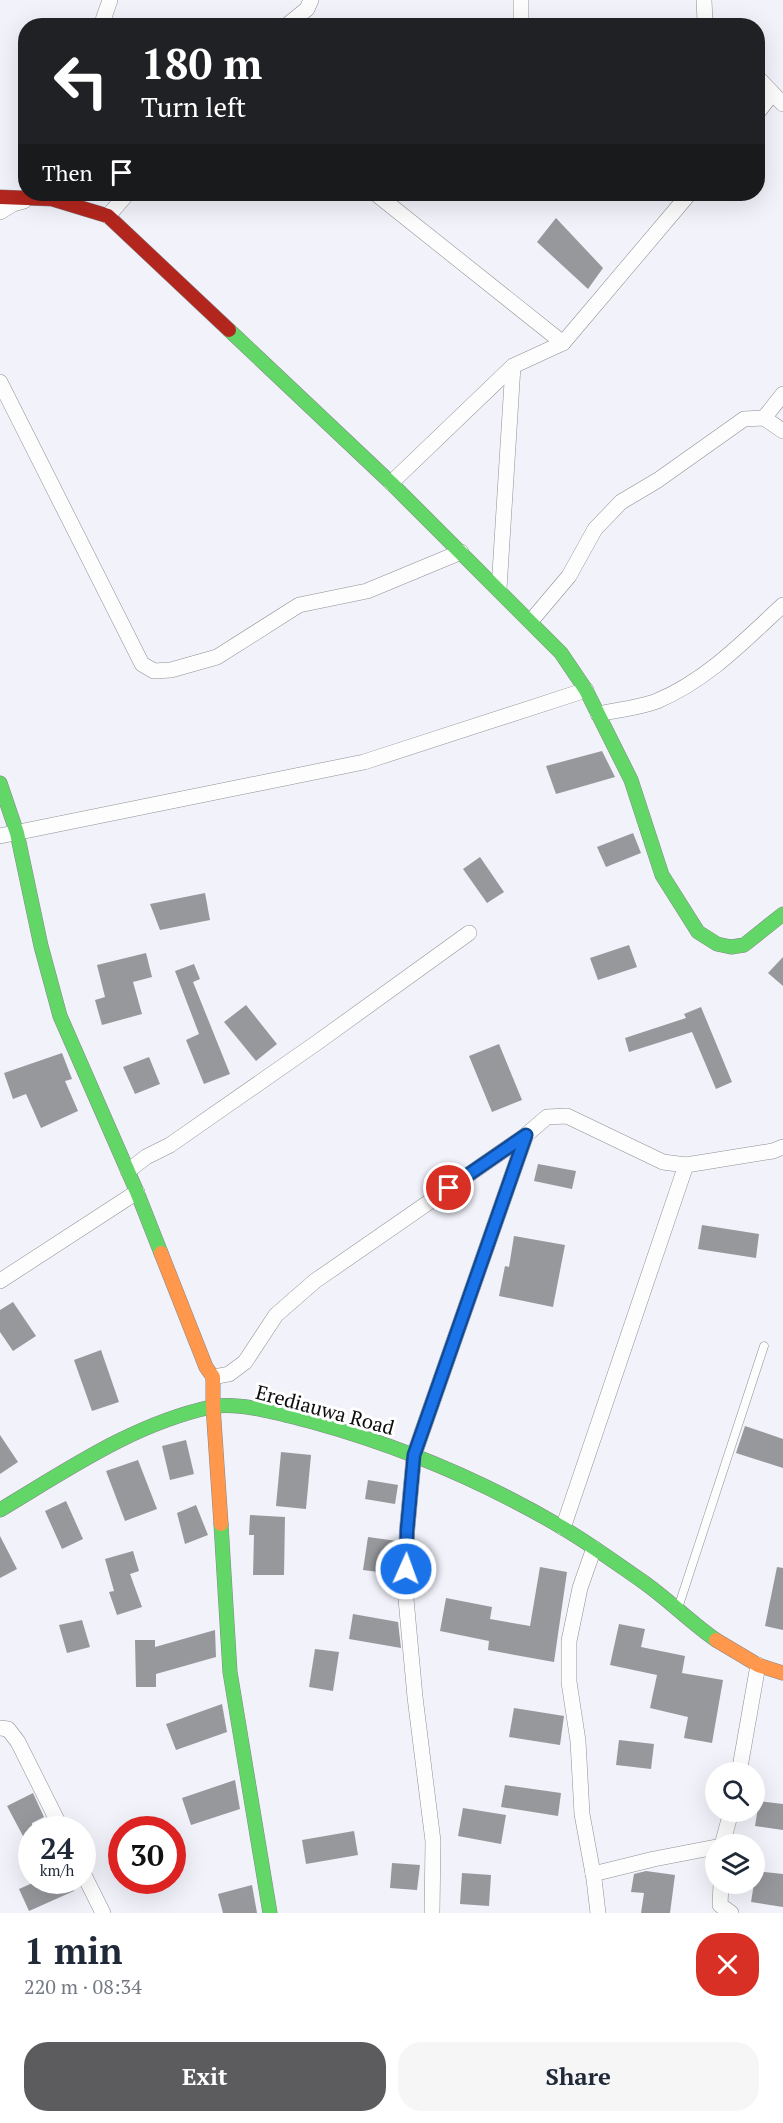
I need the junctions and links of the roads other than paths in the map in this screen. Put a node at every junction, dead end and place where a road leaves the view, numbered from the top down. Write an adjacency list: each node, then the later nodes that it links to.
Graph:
1 (110, 0): 5 (street)
2 (311, 0): 6 (street)
3 (521, 0): 7 (street)
4 (704, 0): 8 (street)
5 (104, 18)
6 (296, 18)
7 (521, 18)
8 (705, 18)
9 (765, 85): 10 (street)
10 (778, 99): 11 (street)
11 (765, 107)
12 (0, 197): 13 (street)
13 (18, 198)
14 (23, 201): 19 (street)
15 (67, 201): 20 (street)
16 (121, 201): 20 (street)
17 (385, 201): 21 (street)
18 (683, 201): 21 (street)
19 (0, 212)
20 (108, 216): 27 (street)
21 (563, 343): 22 (street)
22 (513, 366): 27 (street); 29 (street)
23 (0, 382): 28 (street)
24 (783, 394): 25 (street)
25 (764, 418): 26 (street); 31 (street)
26 (783, 431)
27 (391, 483): 28 (street)
28 (461, 552): 29 (street)
29 (499, 589): 31 (street)
30 (783, 605): 33 (street)
31 (531, 621): 32 (street)
32 (586, 690): 33 (street); 35 (street)
33 (598, 714): 37 (street)
34 (0, 783): 35 (street)
35 (17, 833): 36 (street); 42 (street)
36 (0, 836)
37 (783, 914)
38 (469, 933): 42 (street)
39 (526, 1135): 41 (street); 46 (street); 48 (street)
40 (783, 1147): 41 (street)
41 (686, 1165): 50 (street)
42 (128, 1171): 43 (street)
43 (137, 1192): 44 (street); 46 (street)
44 (0, 1281)
45 (764, 1346): 52 (lane)
46 (213, 1377): 47 (street)
47 (213, 1406): 48 (street, Erediauwa Road); 49 (street, Erediauwa Road); 63 (street)
48 (414, 1455): 50 (street, Erediauwa Road); 64 (street)
49 (0, 1510)
50 (563, 1528): 51 (street, Erediauwa Road)
51 (594, 1548): 52 (street, Erediauwa Road); 59 (street)
52 (677, 1609): 53 (street, Erediauwa Road)
53 (758, 1665): 54 (street, Erediauwa Road); 56 (street)
54 (783, 1673)
55 (0, 1728): 57 (street)
56 (741, 1762)
57 (55, 1816)
58 (705, 1849): 59 (street)
59 (593, 1875): 65 (street)
60 (94, 1894): 62 (street)
61 (721, 1894): 66 (street)
62 (103, 1913)
63 (270, 1913)
64 (432, 1913)
65 (598, 1913)
66 (731, 1913)

